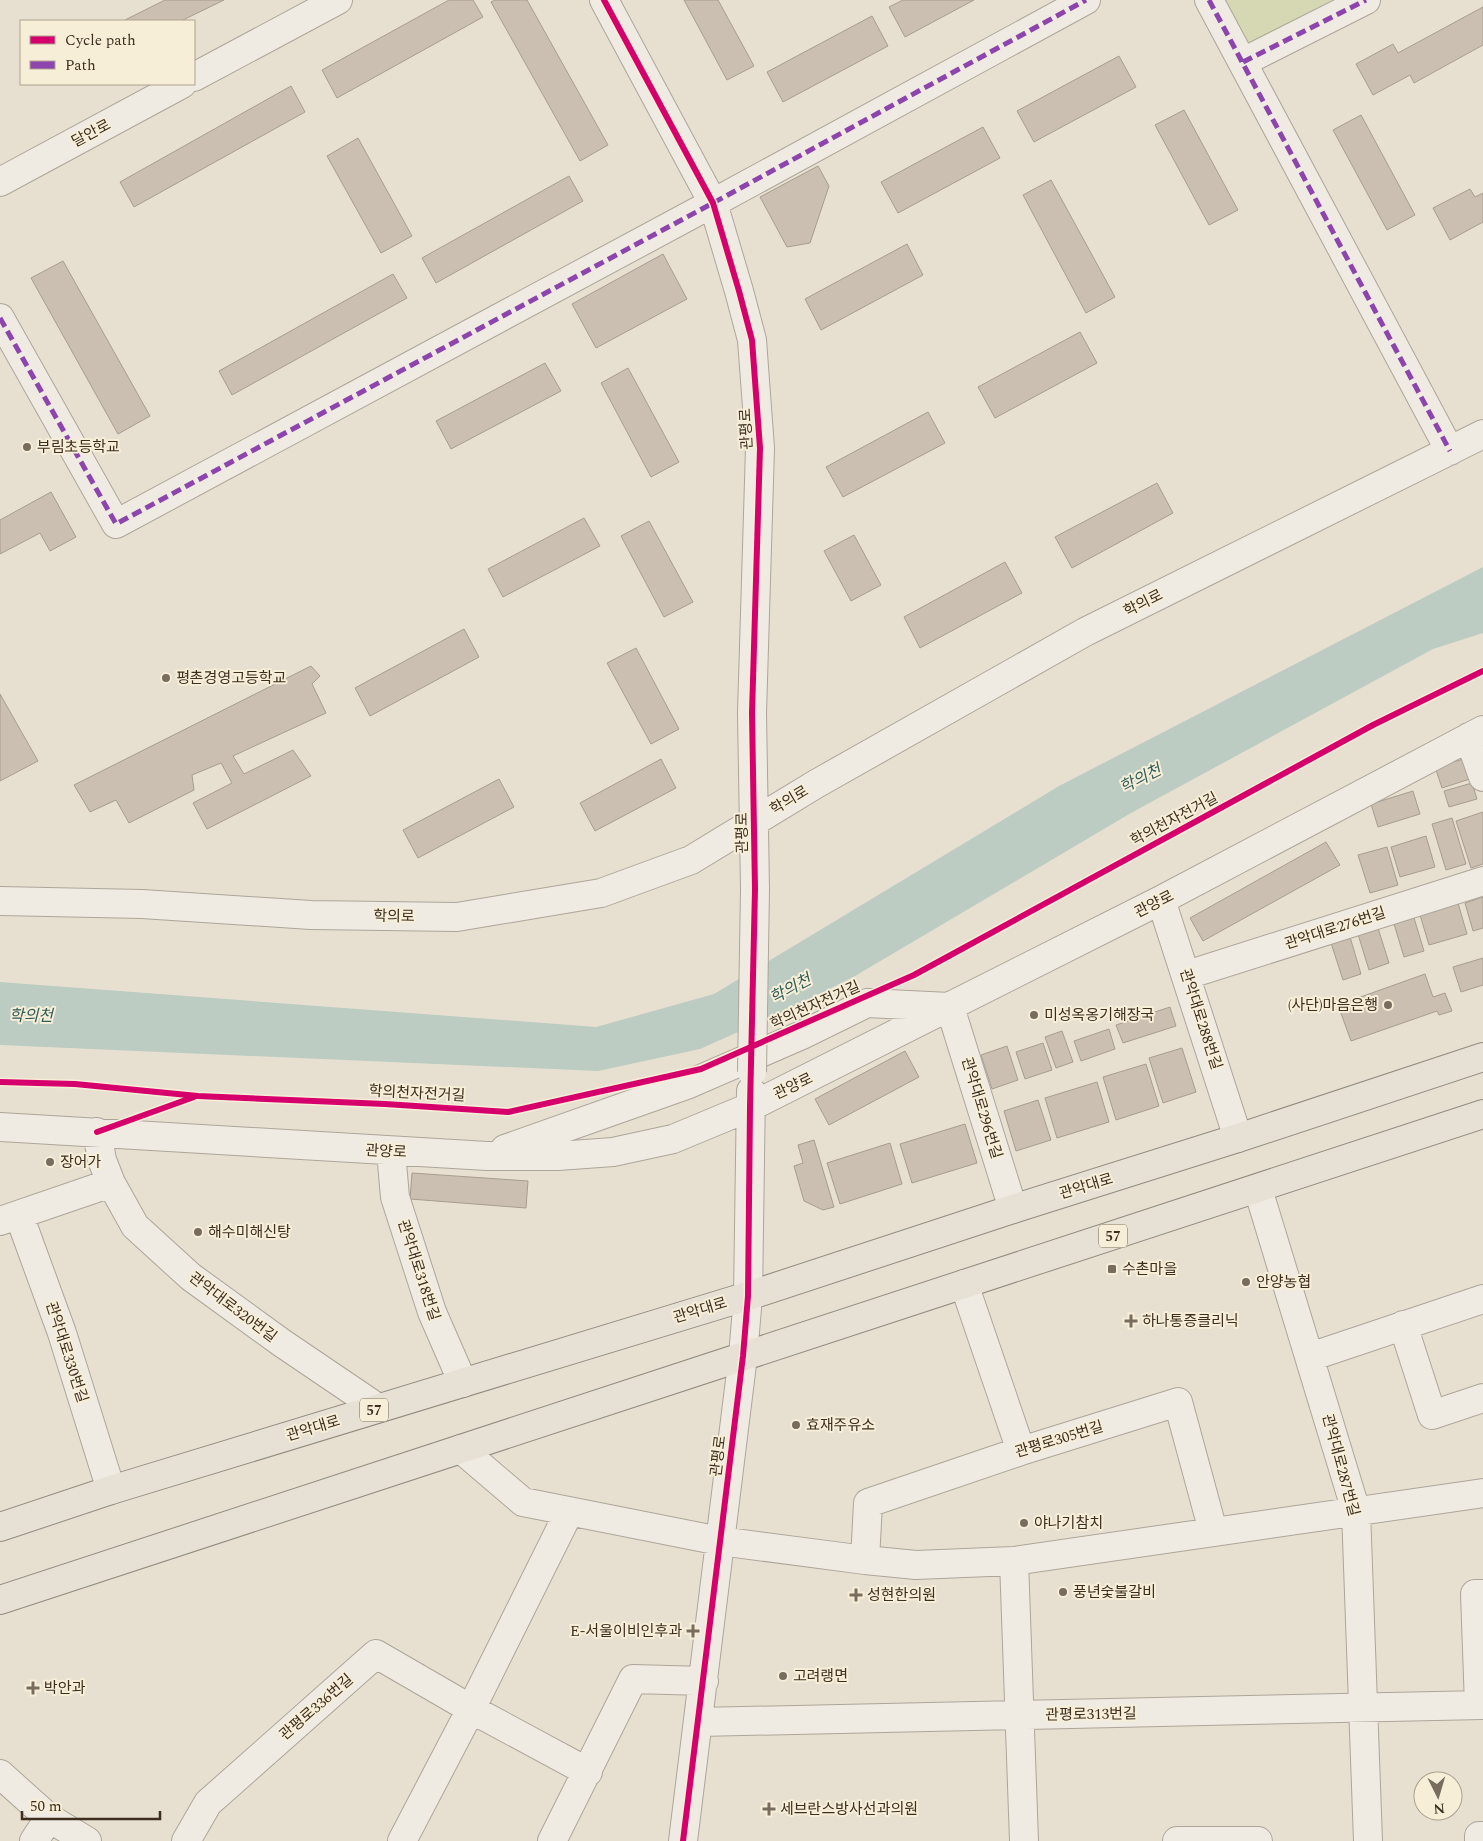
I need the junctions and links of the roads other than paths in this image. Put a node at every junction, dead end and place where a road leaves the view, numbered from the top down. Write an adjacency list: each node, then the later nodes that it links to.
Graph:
1 (338, 0): 7 (street)
2 (604, 0): 10 (street, 관평로)
3 (1086, 0): 10 (street)
4 (1209, 0): 6 (street)
5 (1366, 0): 6 (street)
6 (1243, 62): 13 (street)
7 (195, 76)
8 (180, 85): 9 (street, 달안로)
9 (0, 182)
10 (713, 203): 11 (street); 16 (street, 관평로)
11 (0, 318)
12 (1483, 434): 13 (street, 학의로)
13 (1450, 451): 16 (street, 학의로)
14 (1476, 734): 15 (street); 18 (street, 관양로)
15 (1483, 777)
16 (754, 821): 19 (street, 학의로); 23 (street, 관평로, bridge)
17 (1483, 882): 20 (street, 관악대로276번길)
18 (1162, 900): 20 (street, 관악대로288번길); 21 (street, 관양로)
19 (0, 901)
20 (1187, 975): 27 (street, 관악대로288번길)
21 (950, 1007): 23 (street, 관양로); 29 (street); 32 (street, 관악대로296번길)
22 (1483, 1057): 27 (main road, 관악대로 / 57)
23 (750, 1107): 29 (street, 관양로); 35 (street, 관평로)
24 (1483, 1114): 31 (main road, 57)
25 (0, 1127): 26 (street, 관양로)
26 (97, 1132): 28 (street, 관양로); 30 (street, 관악대로320번길)
27 (1238, 1138): 32 (main road, 관악대로 / 57)
28 (391, 1152): 29 (street, 관양로); 40 (street, 관악대로318번길)
29 (487, 1156)
30 (111, 1183): 33 (street); 42 (street, 관악대로320번길)
31 (1258, 1188): 34 (main road, 57); 39 (street, 관악대로287번길)
32 (1013, 1209): 35 (main road, 관악대로 / 57)
33 (10, 1218): 45 (street, 관악대로330번길)
34 (964, 1284): 38 (main road, 57); 44 (street)
35 (748, 1296): 38 (street, 관평로); 40 (main road, 관악대로 / 57)
36 (1483, 1299): 37 (street)
37 (1403, 1325): 39 (street); 41 (street)
38 (743, 1356): 43 (main road, 57); 51 (street, 관평로)
39 (1310, 1357): 47 (street, 관악대로287번길)
40 (463, 1384): 42 (main road, 관악대로 / 57)
41 (1483, 1398)
42 (378, 1408): 45 (main road, 관악대로 / 57)
43 (461, 1449): 48 (street); 55 (main road, 57)
44 (1021, 1450): 50 (street, 관평로305번길); 52 (street, 관평로305번길)
45 (111, 1490): 49 (main road, 관악대로 / 57)
46 (1483, 1492): 47 (street)
47 (1356, 1511): 50 (street); 58 (street, 관악대로287번길)
48 (569, 1512): 51 (street); 59 (street)
49 (0, 1527)
50 (1213, 1532): 53 (street)
51 (720, 1541): 52 (street); 56 (street, 관평로)
52 (865, 1560): 53 (street)
53 (1014, 1561): 60 (street)
54 (1483, 1594): 57 (street)
55 (0, 1600)
56 (704, 1681): 61 (street, 관평로); 62 (street)
57 (1481, 1705): 58 (street, 관평로313번길)
58 (1364, 1707): 60 (street, 관평로313번길); 75 (street, 관악대로287번길)
59 (471, 1710): 62 (street); 68 (street, 관평로336번길); 69 (street)
60 (1020, 1716): 61 (street, 관평로313번길); 72 (street)
61 (699, 1722): 71 (street, 관평로)
62 (588, 1772): 70 (street)
63 (0, 1774): 64 (street)
64 (49, 1818): 66 (street); 67 (street)
65 (1483, 1836): 76 (street)
66 (34, 1841)
67 (88, 1841)
68 (186, 1841)
69 (402, 1841)
70 (552, 1841)
71 (683, 1841)
72 (1024, 1841)
73 (1177, 1841): 74 (street)
74 (1258, 1841)
75 (1368, 1841)
76 (1480, 1841)

